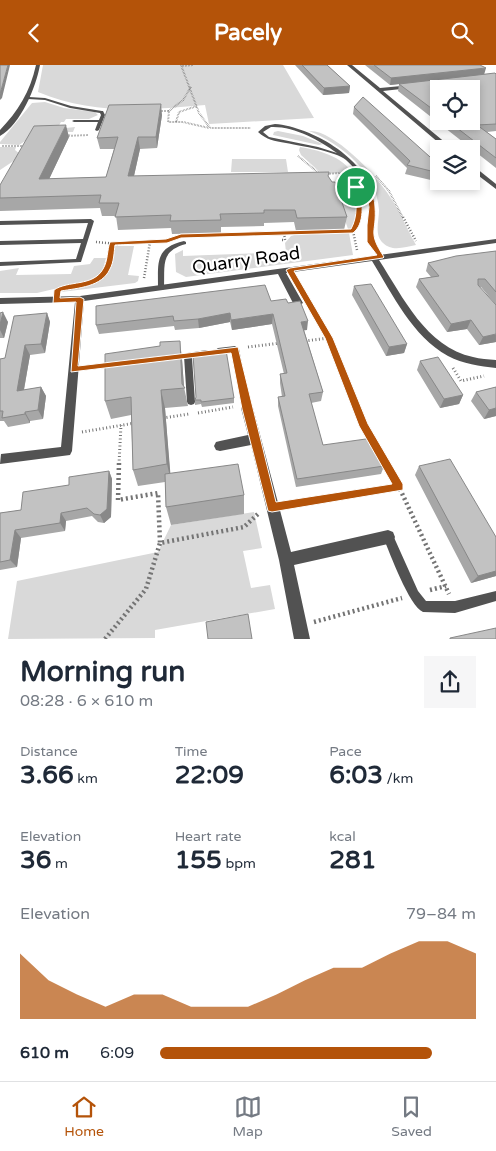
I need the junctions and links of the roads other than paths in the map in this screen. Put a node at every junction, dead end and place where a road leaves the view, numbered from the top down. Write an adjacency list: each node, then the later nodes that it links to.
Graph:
1 (38, 65): 5 (street)
2 (349, 65): 4 (street)
3 (418, 86): 4 (street)
4 (379, 90): 10 (street)
5 (29, 97): 7 (lane); 9 (street)
6 (74, 121): 7 (lane)
7 (101, 121): 8 (lane)
8 (97, 130)
9 (0, 134)
10 (439, 140)
11 (346, 158): 11 (lane); 13 (lane)
12 (480, 174): 14 (street)
13 (367, 187): 15 (lane); 21 (lane)
14 (496, 187)
15 (331, 188)
16 (0, 223): 17 (lane)
17 (86, 241): 19 (lane); 22 (lane)
18 (496, 241): 21 (street, Quarry Road)
19 (0, 243)
20 (184, 243): 24 (lane)
21 (377, 257): 23 (street, Quarry Road); 28 (street)
22 (0, 264)
23 (281, 271): 24 (street, Quarry Road); 27 (street)
24 (161, 288): 25 (street, Quarry Road)
25 (80, 299): 26 (street, Quarry Road); 33 (street)
26 (0, 301)
27 (298, 303)
28 (496, 364)
29 (191, 402): 30 (lane)
30 (246, 407): 31 (street)
31 (254, 439): 32 (street); 35 (street)
32 (220, 446)
33 (0, 459)
34 (388, 537): 35 (street); 36 (lane)
35 (286, 560): 37 (street)
36 (496, 596)
37 (301, 632)

